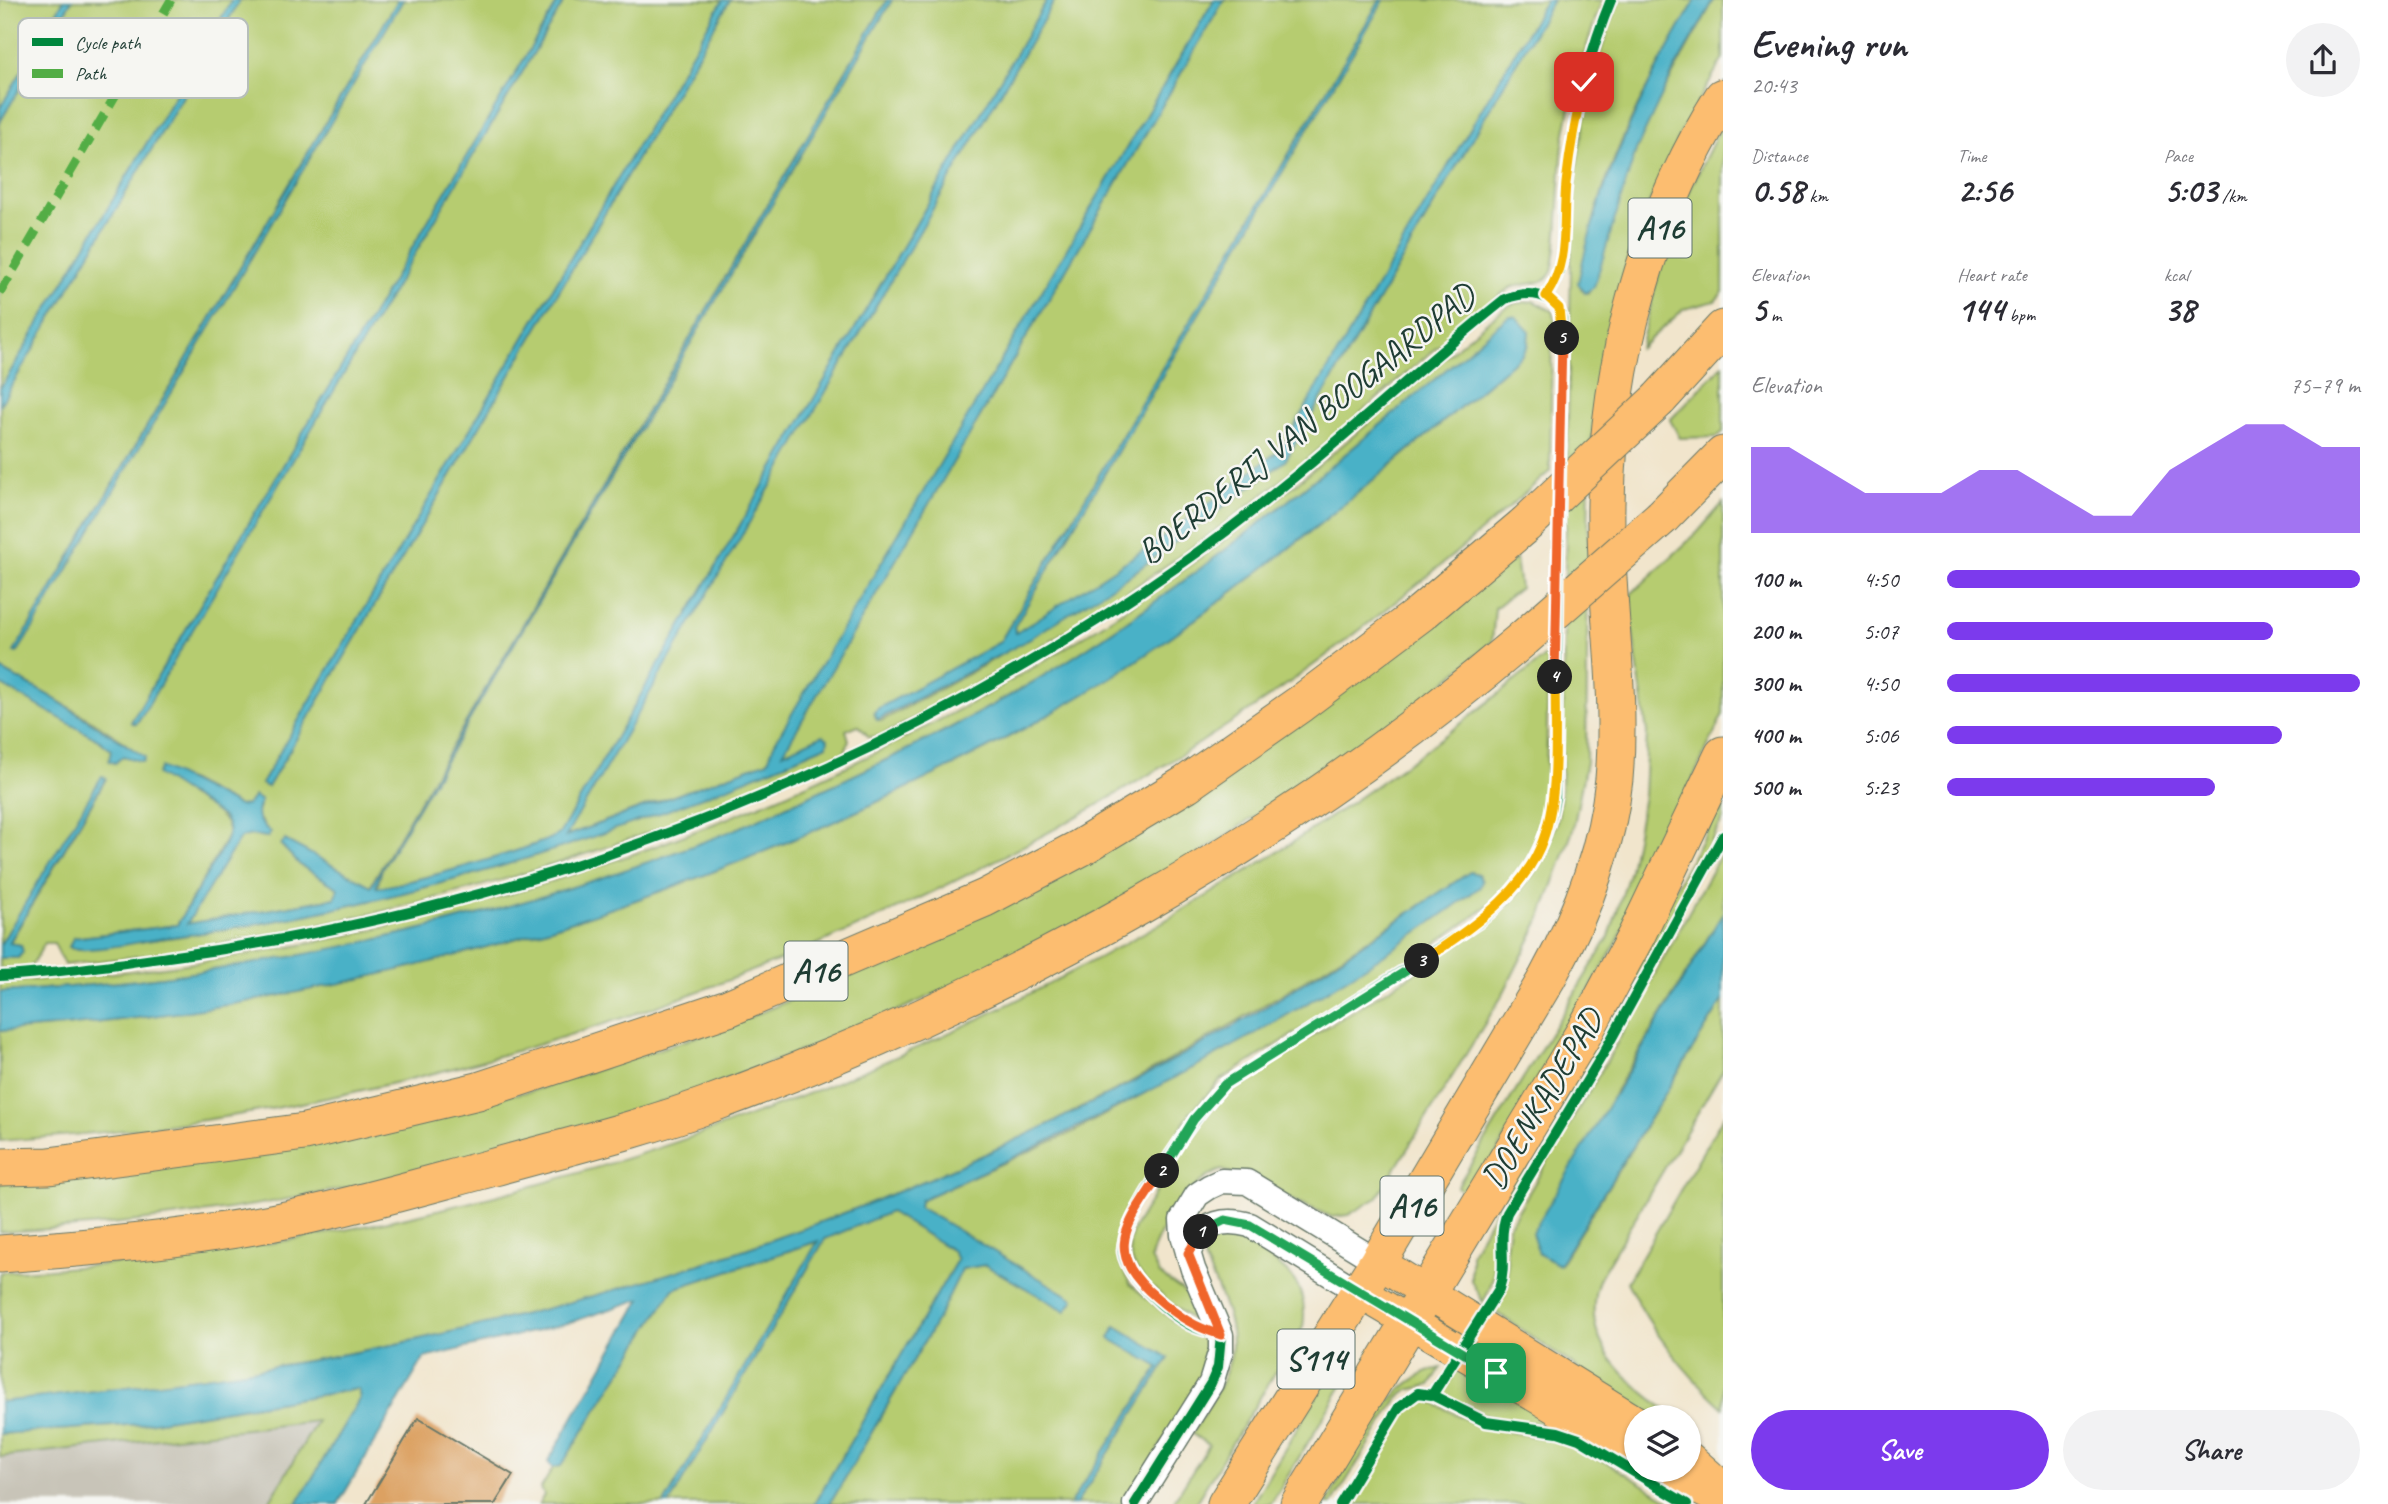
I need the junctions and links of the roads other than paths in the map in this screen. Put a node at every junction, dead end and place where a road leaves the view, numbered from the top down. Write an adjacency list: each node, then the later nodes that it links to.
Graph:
1 (1723, 96): 8 (highway, A16)
2 (1723, 329): 5 (highway, A16, bridge)
3 (1723, 455): 7 (highway, A16, bridge)
4 (1723, 755): 9 (highway, A16)
5 (0, 1167)
6 (1188, 1253): 8 (street); 8 (street); 16 (street)
7 (0, 1254)
8 (1369, 1277): 9 (main road, S114); 17 (highway, S114)
9 (1418, 1308): 10 (main road, S114); 11 (main road, S114); 18 (highway, S114)
10 (1624, 1416)
11 (1624, 1447)
12 (1701, 1469): 14 (main road)
13 (1686, 1482): 15 (main road)
14 (1723, 1488)
15 (1723, 1501)
16 (1135, 1504)
17 (1226, 1504)
18 (1299, 1504)

